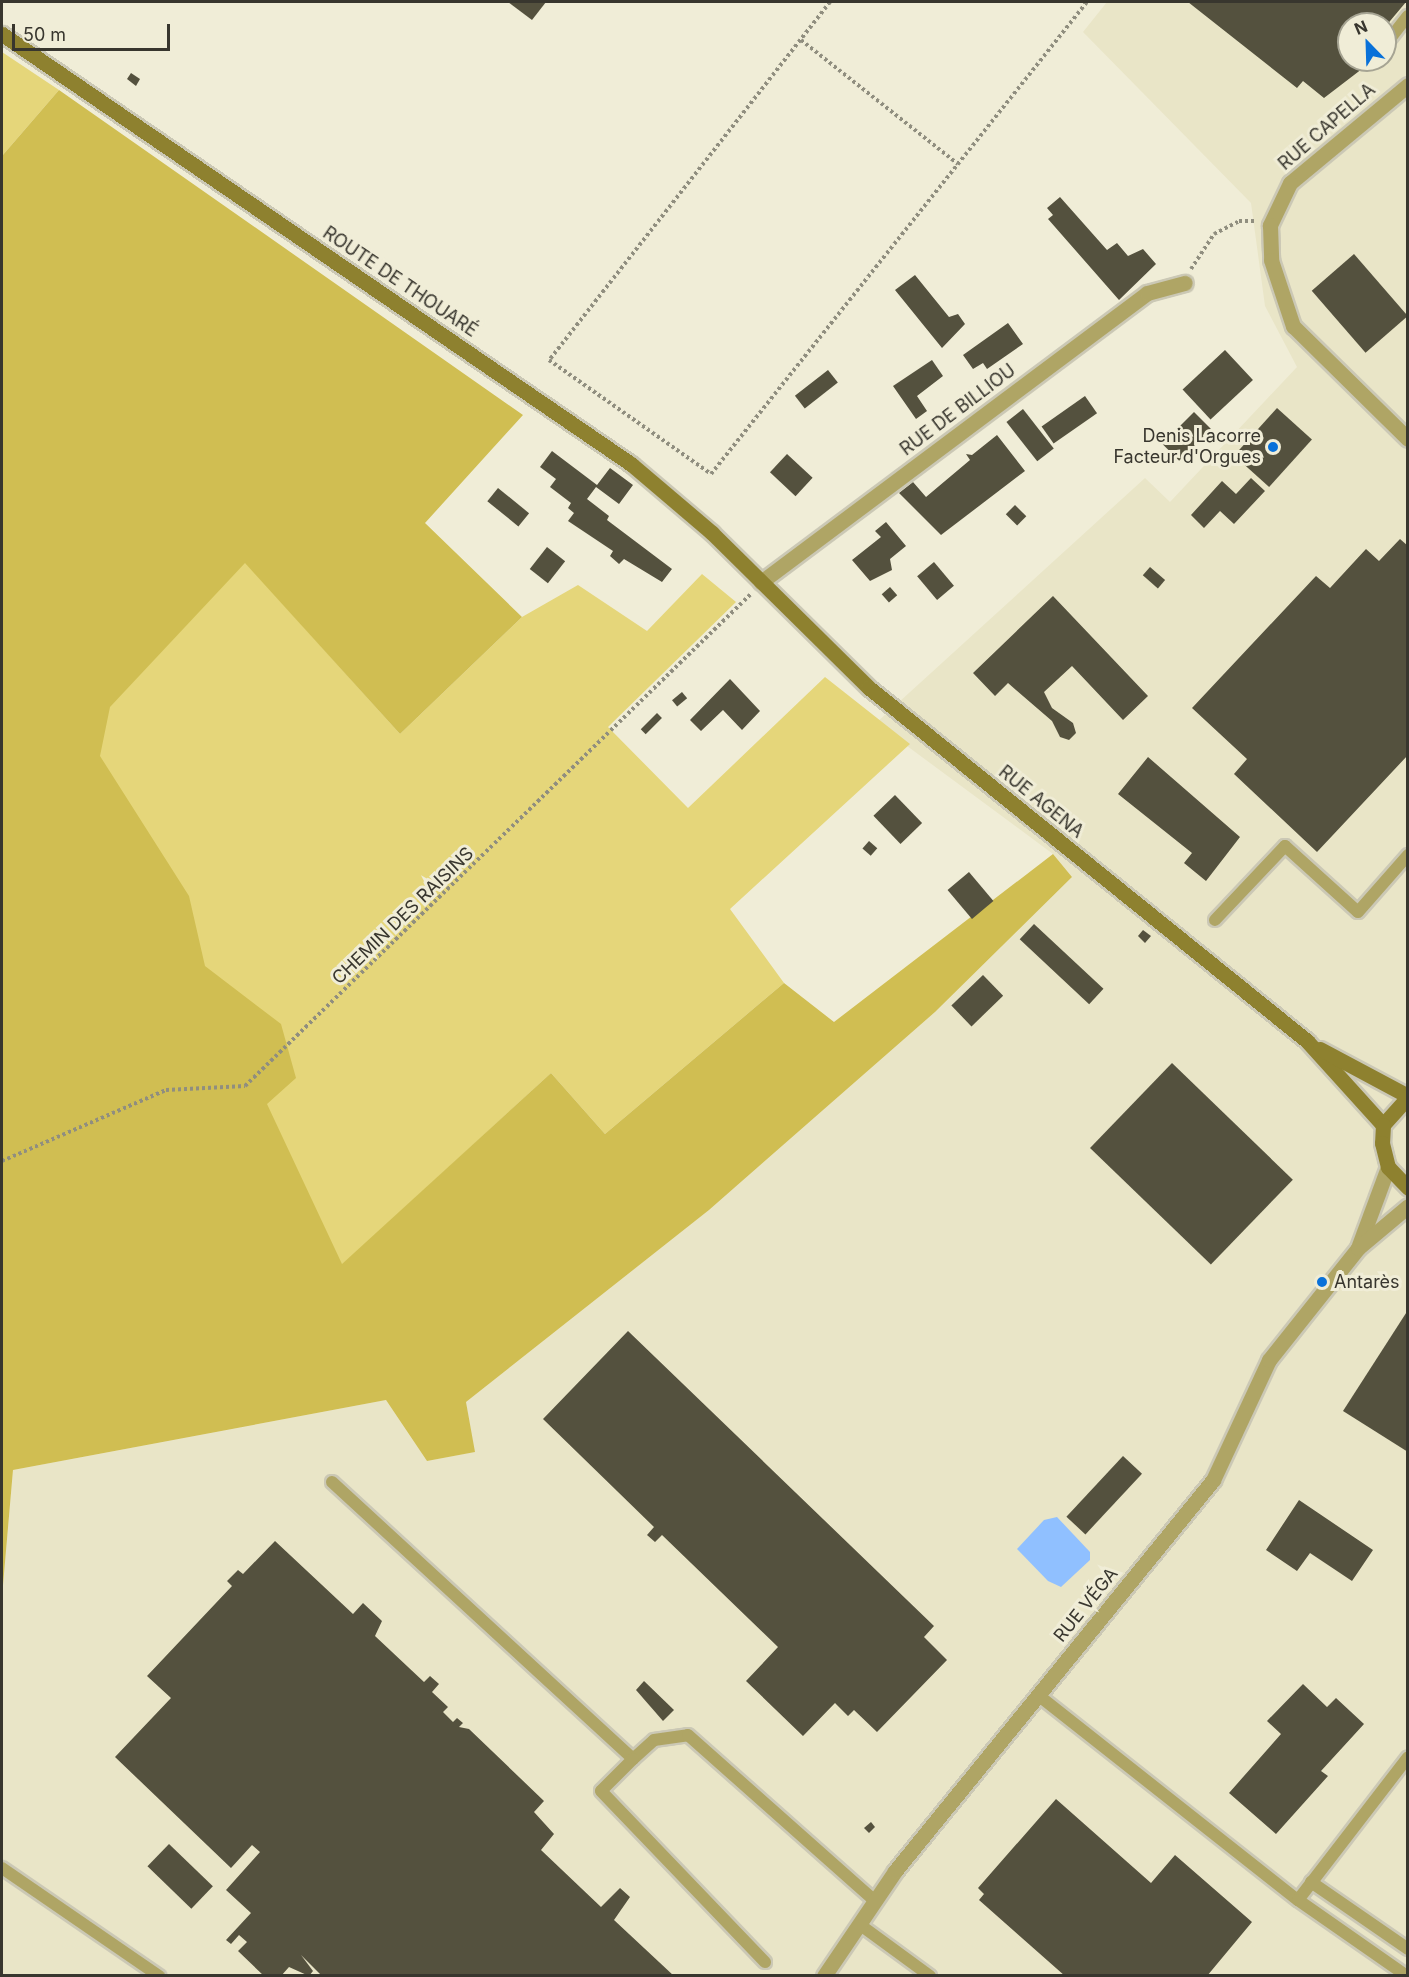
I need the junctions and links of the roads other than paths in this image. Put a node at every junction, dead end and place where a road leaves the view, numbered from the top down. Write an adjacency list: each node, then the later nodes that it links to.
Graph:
1 (1407, 16): 2 (lane)
2 (1397, 29)
3 (2, 34): 7 (main road, ROUTE DE THOUARÉ)
4 (1407, 85): 6 (street, RUE CAPELLA)
5 (1185, 283): 7 (street, RUE DE BILLIOU)
6 (1407, 439)
7 (761, 582): 10 (main road, RUE AGENA)
8 (1407, 855): 9 (lane)
9 (1215, 921)
10 (1307, 1041): 11 (main road, RUE AGENA); 12 (main road, RUE AGENA)
11 (1407, 1097): 12 (main road)
12 (1383, 1125): 13 (main road)
13 (1388, 1167): 14 (main road); 16 (street, RUE VÉGA)
14 (1407, 1188)
15 (1407, 1206): 16 (street, RUE VÉGA)
16 (1358, 1248): 18 (street, RUE VÉGA)
17 (332, 1482): 20 (lane)
18 (1038, 1695): 23 (lane); 24 (street, RUE VÉGA)
19 (1407, 1757): 22 (lane)
20 (633, 1759): 24 (lane); 27 (lane)
21 (2, 1868): 28 (lane)
22 (1311, 1882): 23 (lane); 26 (lane)
23 (1298, 1900): 31 (lane)
24 (874, 1901): 25 (street, RUE VÉGA)
25 (859, 1924): 29 (street, RUE VÉGA); 30 (lane)
26 (1407, 1949)
27 (765, 1962)
28 (159, 1976)
29 (824, 1976)
30 (930, 1976)
31 (1407, 1976)

